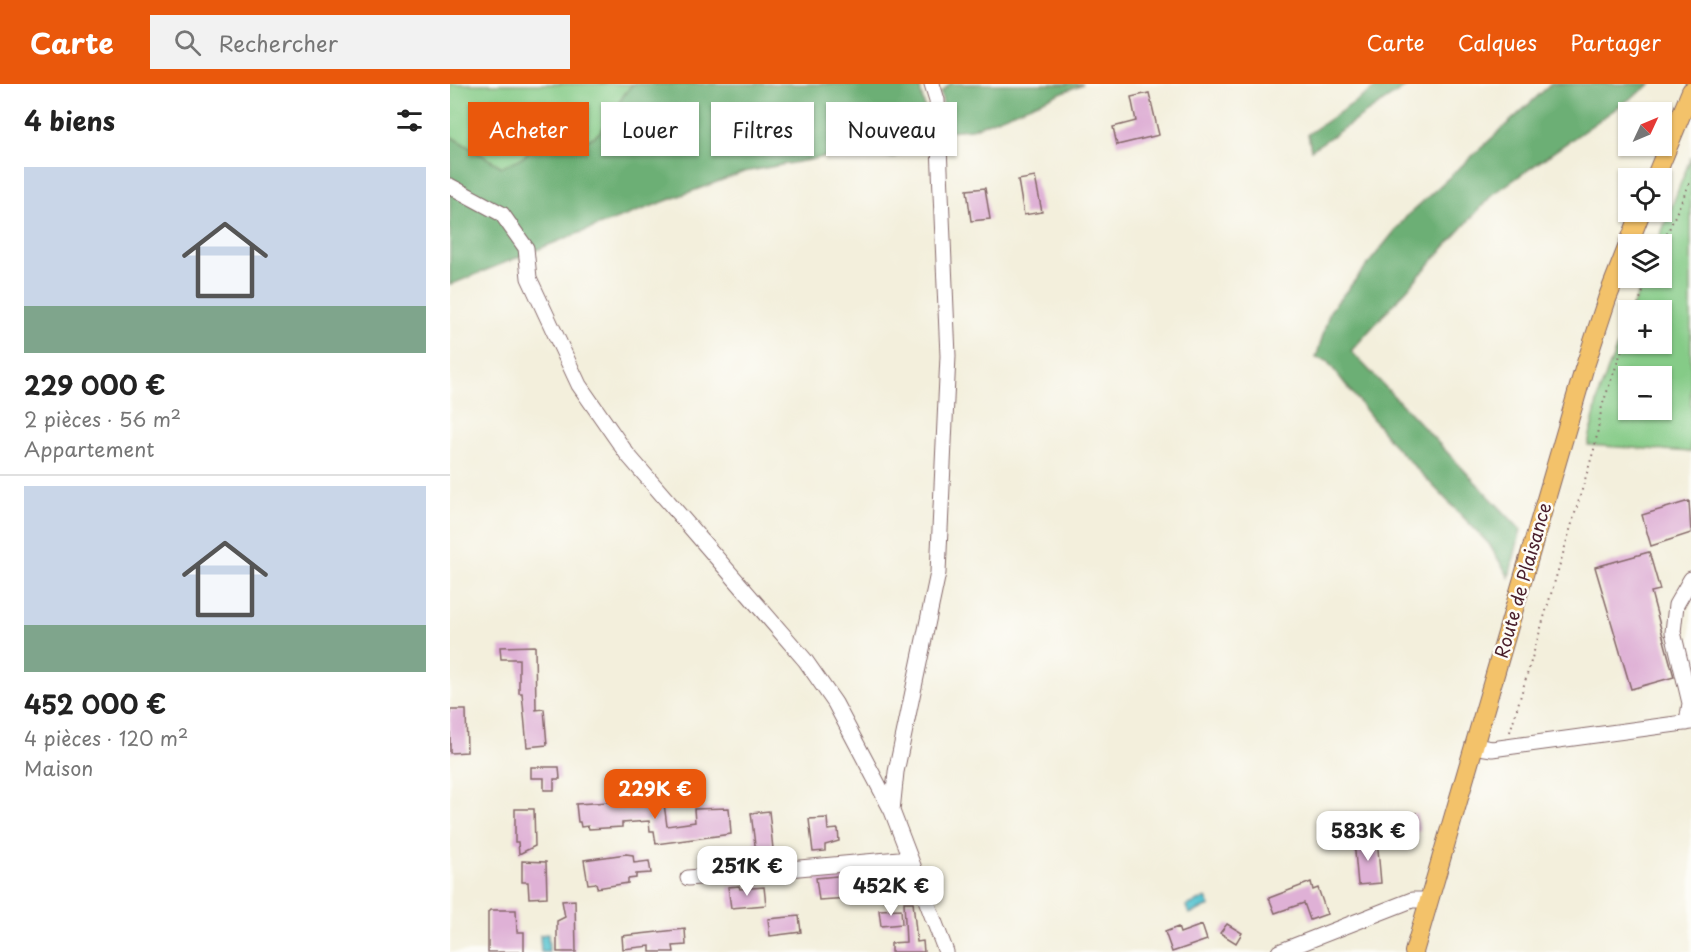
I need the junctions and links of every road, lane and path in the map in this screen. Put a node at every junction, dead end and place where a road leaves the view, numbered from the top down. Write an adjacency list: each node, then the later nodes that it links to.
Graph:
1 (932, 84): 13 (street)
2 (1691, 91): 3 (main road)
3 (1658, 168)
4 (1691, 180): 7 (path)
5 (450, 186): 13 (street)
6 (1637, 222): 11 (main road, Route de Plaisance)
7 (1667, 234)
8 (1620, 354): 12 (path)
9 (1691, 579): 10 (street)
10 (1689, 722): 12 (street)
11 (1473, 746): 12 (street); 16 (main road, Route de Plaisance)
12 (1507, 746)
13 (892, 811): 14 (street)
14 (910, 858): 15 (street); 17 (street)
15 (688, 878)
16 (1429, 900): 18 (street); 19 (main road, Route de Plaisance)
17 (946, 952)
18 (1279, 952)
19 (1414, 952)

